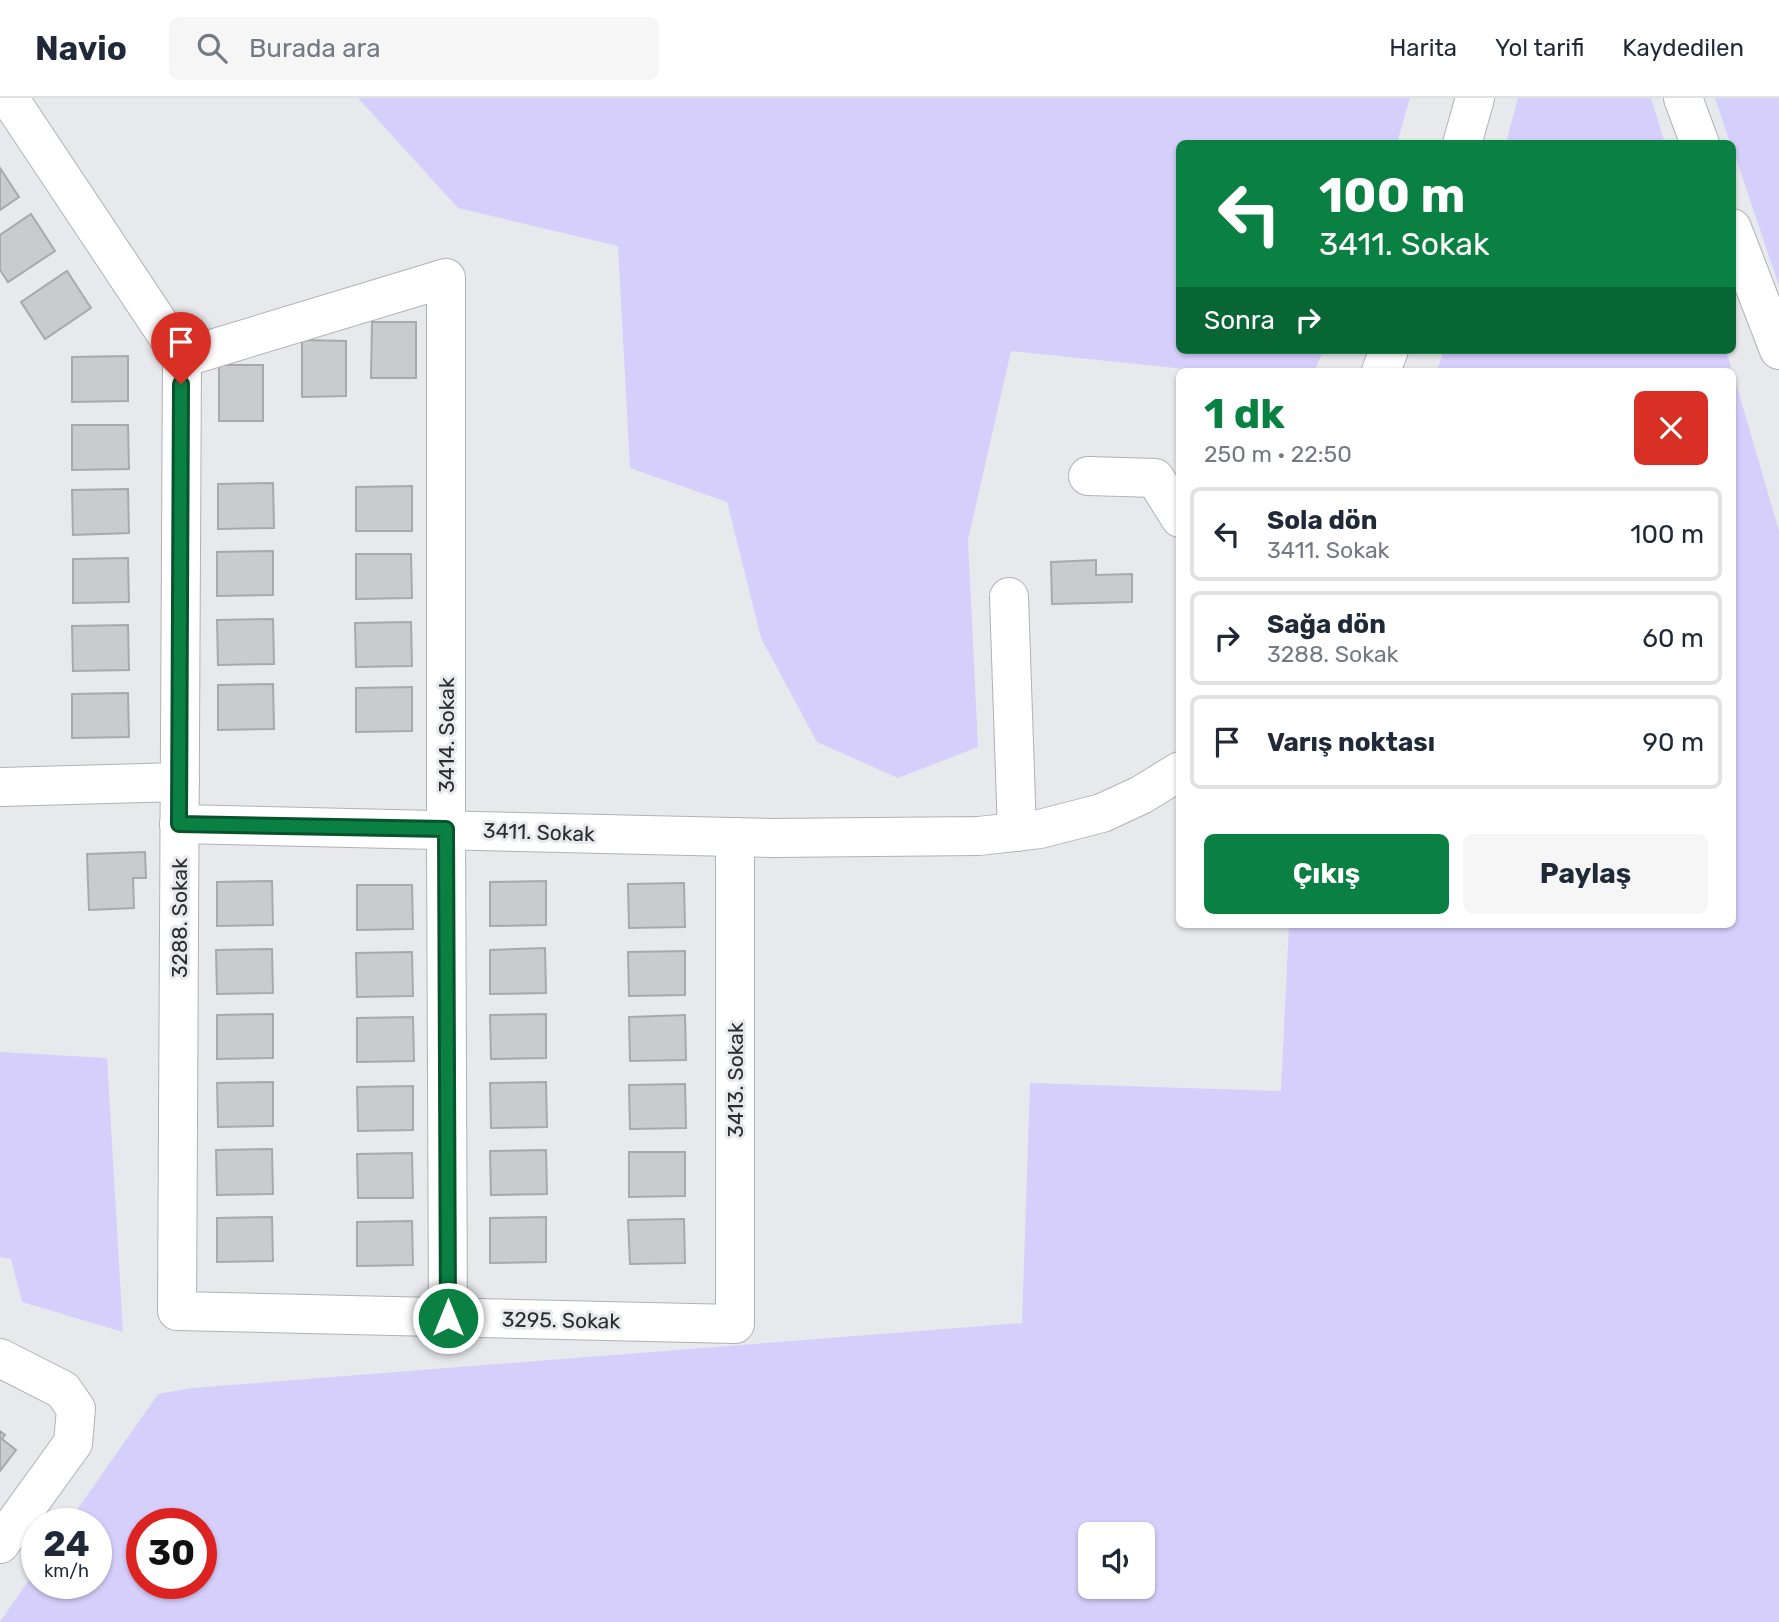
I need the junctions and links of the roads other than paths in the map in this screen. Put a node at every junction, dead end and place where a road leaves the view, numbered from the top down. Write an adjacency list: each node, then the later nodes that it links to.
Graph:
1 (9, 98): 8 (street)
2 (1475, 98): 4 (street)
3 (1683, 98): 5 (street)
4 (1463, 140)
5 (1699, 140)
6 (1736, 238): 7 (street)
7 (1779, 350)
8 (182, 358): 13 (street, 3288. Sokak); 16 (street, 3414. Sokak)
9 (1088, 476): 10 (street)
10 (1176, 511)
11 (1009, 597): 17 (street)
12 (1176, 774): 17 (street, 3411. Sokak)
13 (180, 782): 14 (street); 15 (street, 3288. Sokak)
14 (0, 787)
15 (179, 824): 16 (street, 3411. Sokak); 19 (street, 3288. Sokak)
16 (446, 829): 18 (street, 3411. Sokak); 20 (street, 3414. Sokak)
17 (1017, 832): 18 (street, 3411. Sokak)
18 (735, 837): 21 (street, 3413. Sokak)
19 (177, 1311): 20 (street, 3295. Sokak)
20 (448, 1318): 21 (street, 3295. Sokak)
21 (735, 1324)
22 (0, 1358): 23 (street)
23 (0, 1544)

